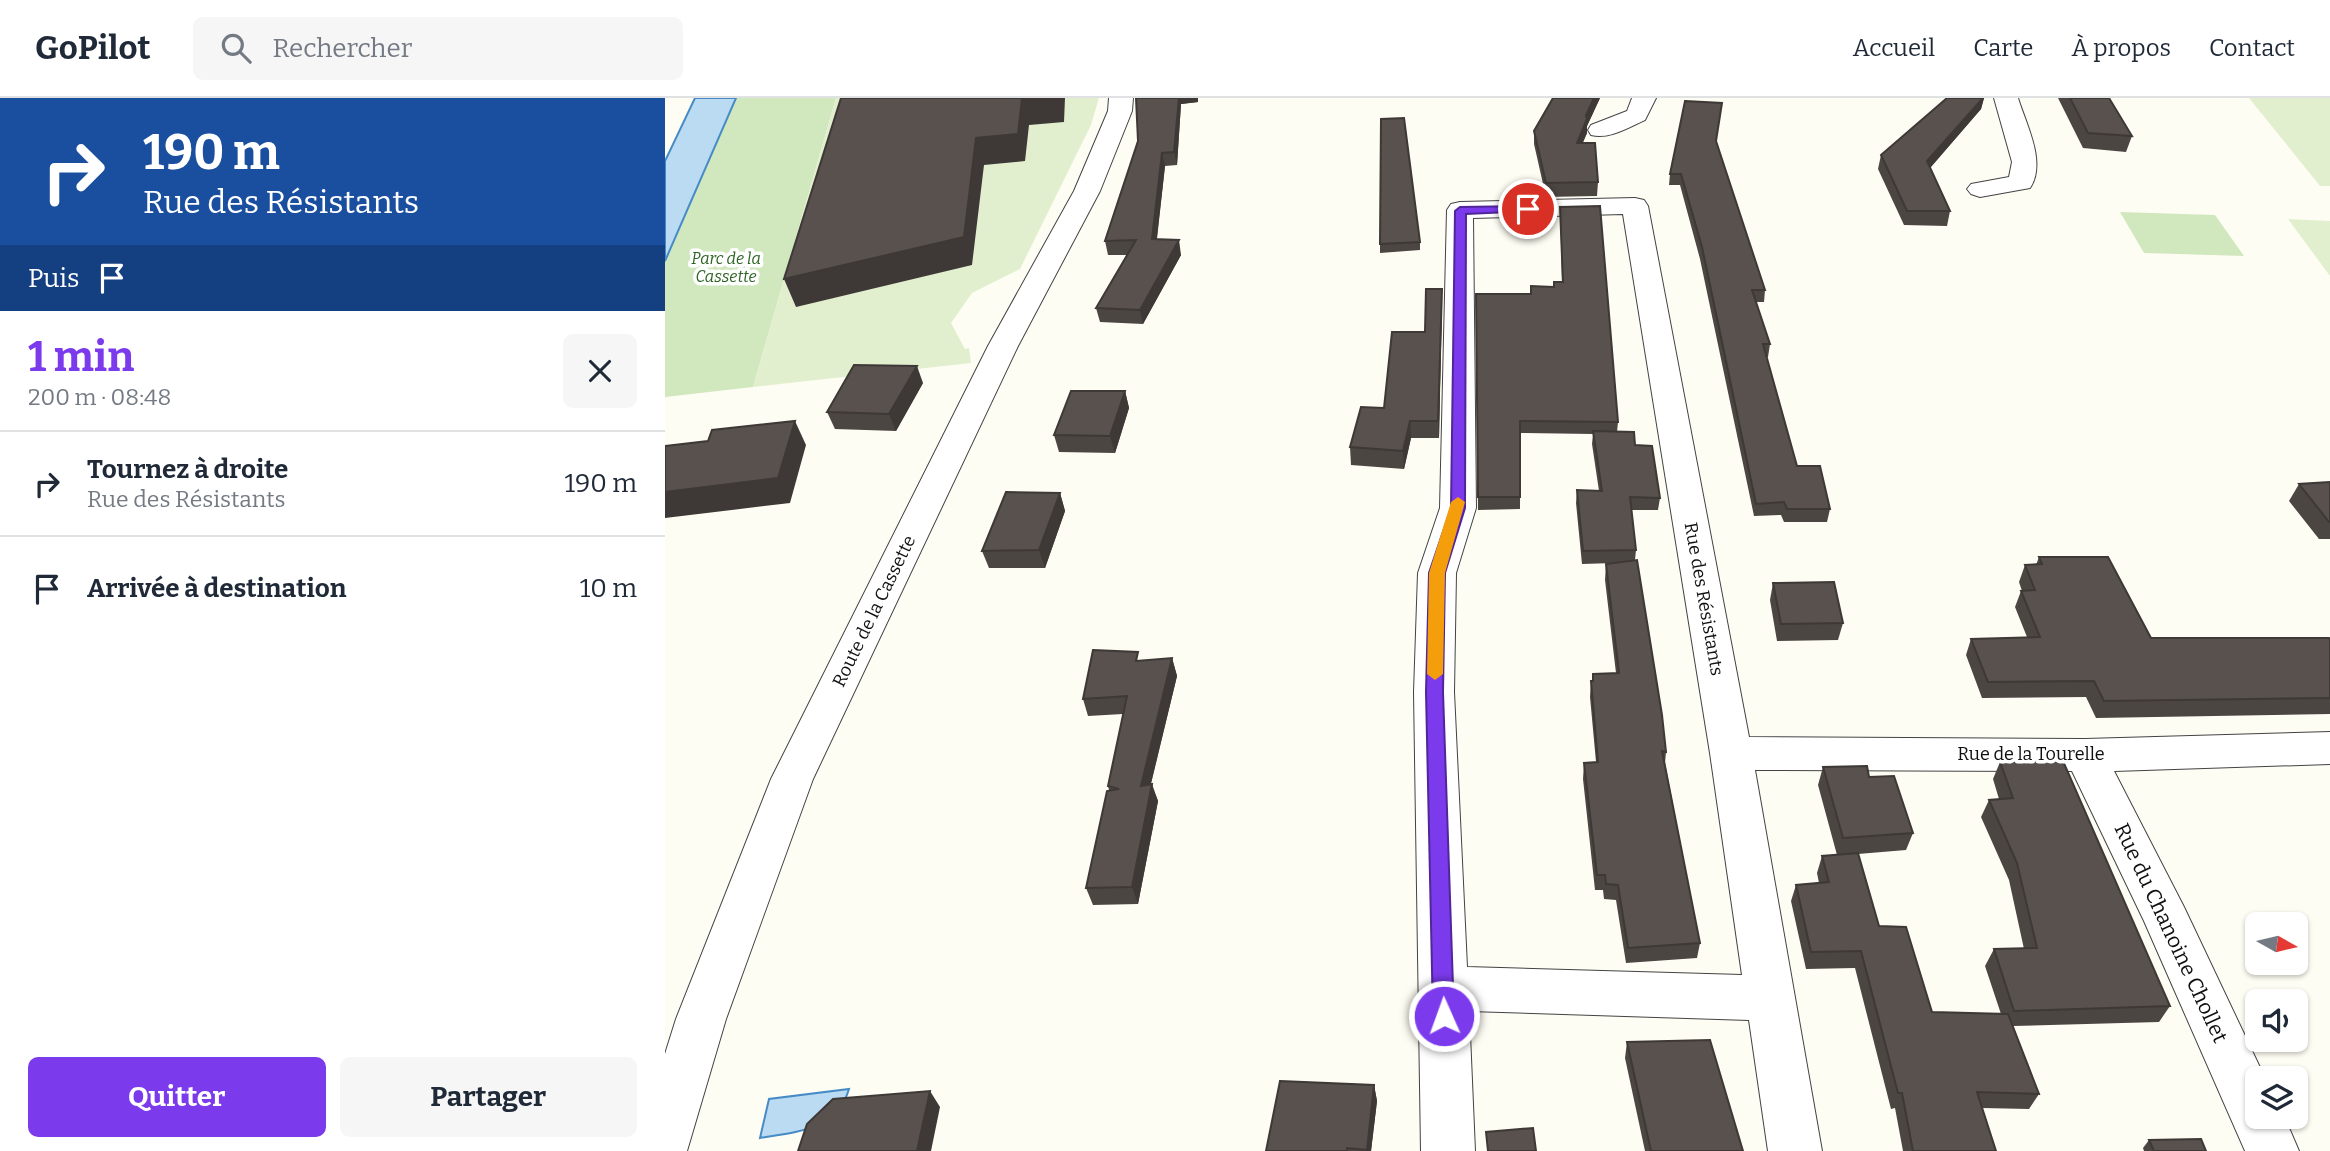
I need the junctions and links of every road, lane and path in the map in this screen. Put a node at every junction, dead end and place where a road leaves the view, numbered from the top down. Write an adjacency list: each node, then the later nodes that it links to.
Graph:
1 (1121, 98): 11 (street, Route de la Cassette)
2 (1644, 98): 4 (street)
3 (2006, 98): 5 (street)
4 (1600, 131)
5 (1980, 189)
6 (2330, 748): 8 (street, Rue de la Tourelle)
7 (1731, 753): 8 (street, Rue de la Tourelle); 9 (street, Rue des Résistants); 10 (street, Rue des Résistants)
8 (2085, 755): 14 (street, Rue du Chanoine Chollet)
9 (1443, 988): 10 (street); 12 (street)
10 (1771, 998): 13 (street, Rue des Résistants)
11 (665, 1140)
12 (1448, 1151)
13 (1795, 1151)
14 (2272, 1151)

